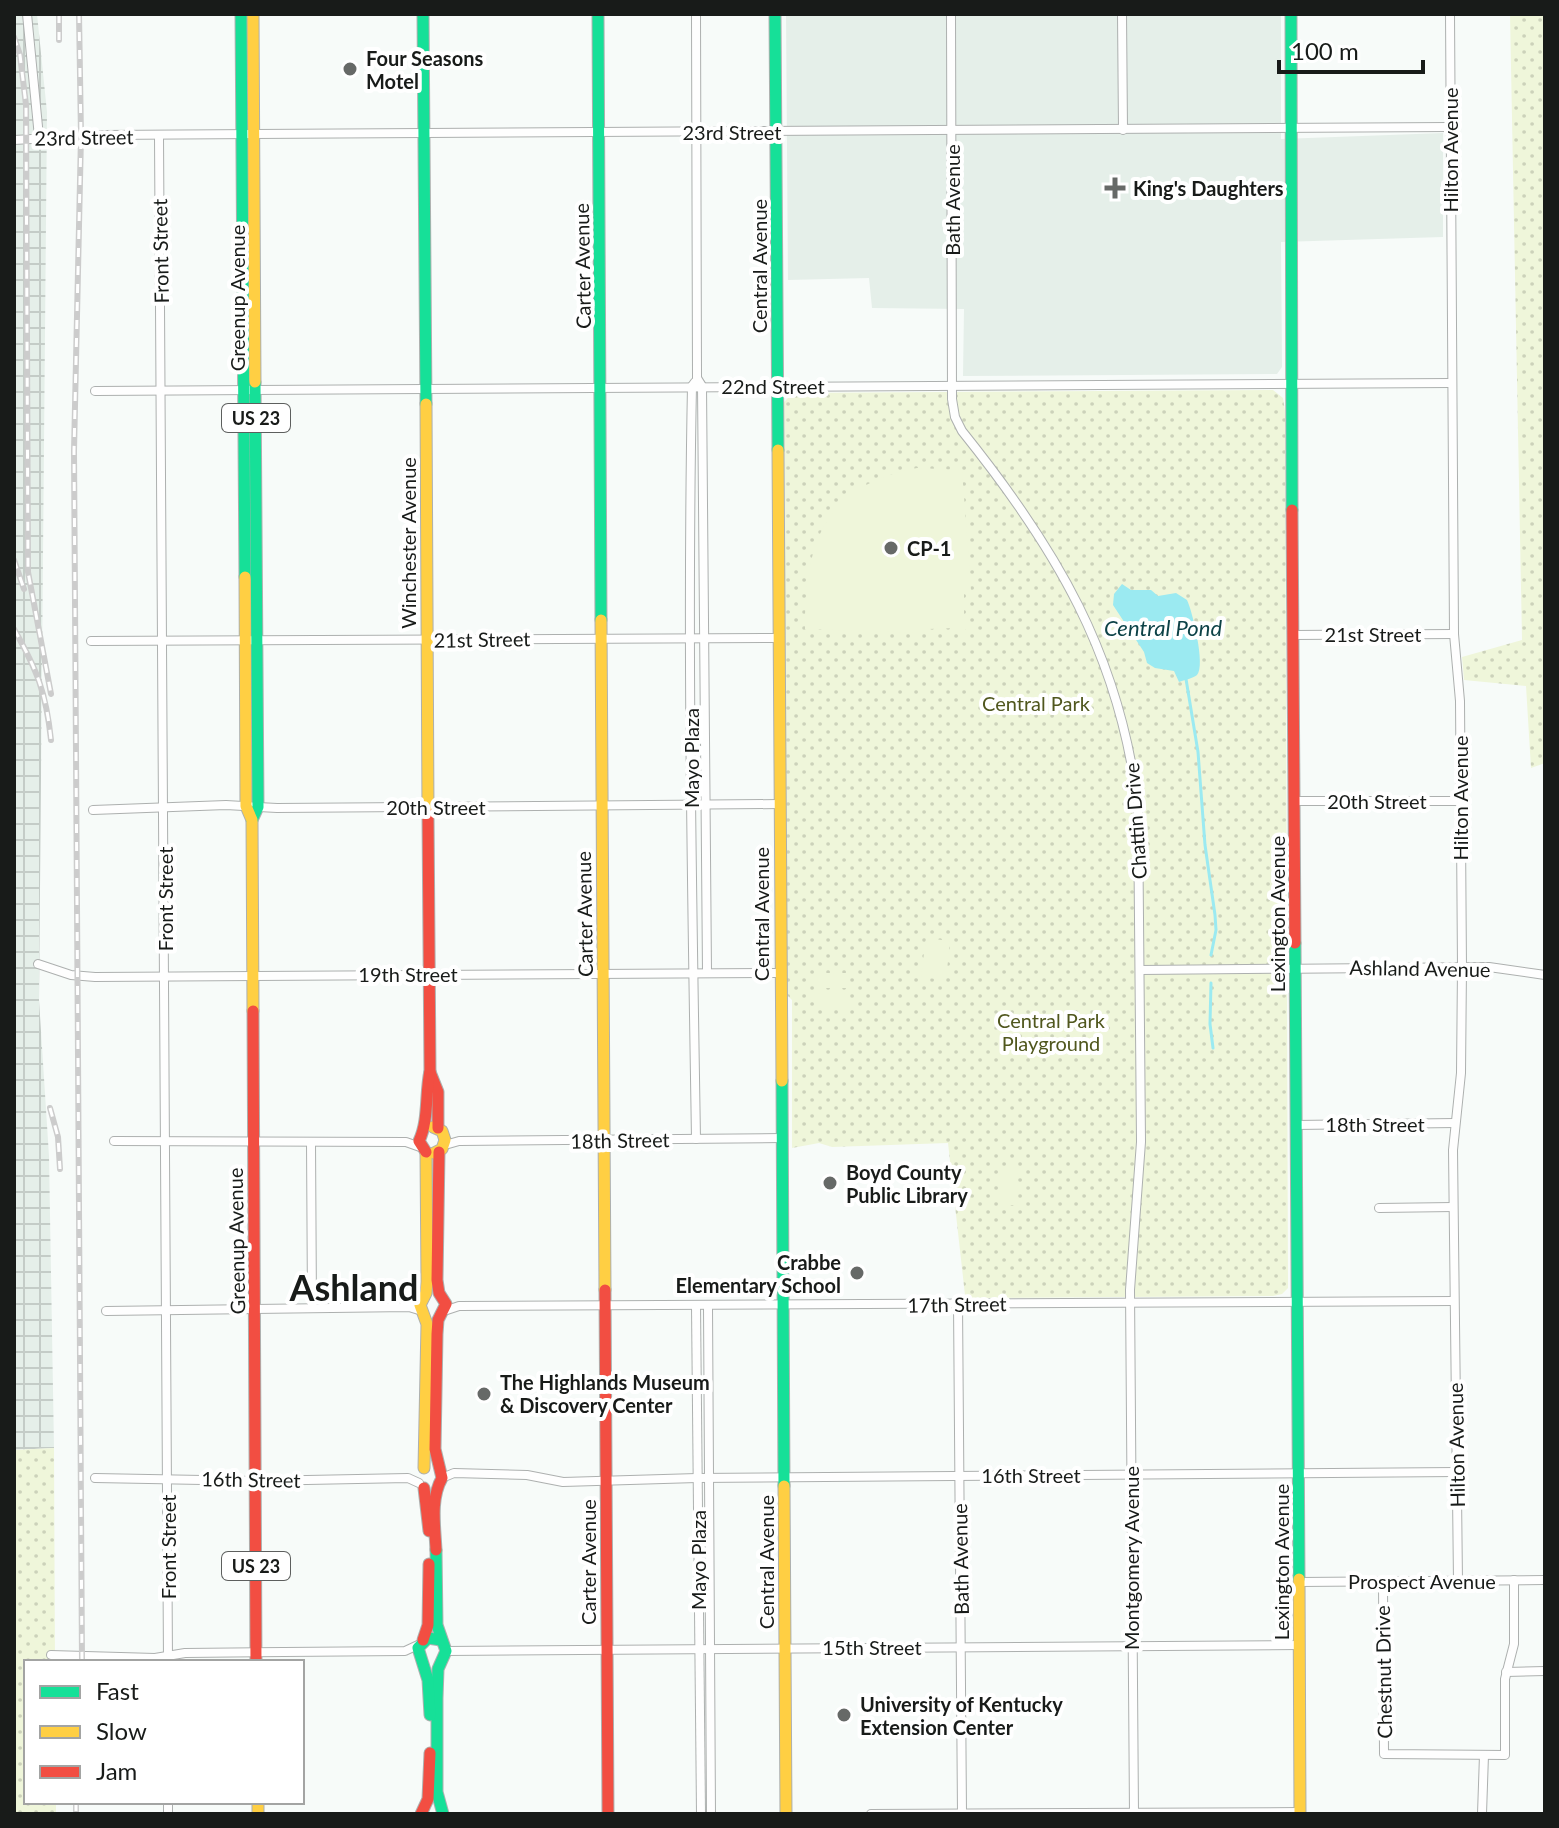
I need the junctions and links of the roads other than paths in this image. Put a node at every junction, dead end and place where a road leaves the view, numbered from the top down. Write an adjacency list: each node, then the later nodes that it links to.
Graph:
1 (27, 14): 22 (street)
2 (241, 14): 21 (main road, Greenup Avenue / US 23)
3 (253, 14): 21 (main road, Greenup Avenue / US 23)
4 (423, 14): 19 (main road, Winchester Avenue)
5 (598, 14): 18 (main road, Carter Avenue)
6 (696, 14): 16 (street, Mayo Plaza)
7 (775, 14): 17 (main road, Central Avenue)
8 (951, 14): 15 (street, Bath Avenue)
9 (1122, 14): 14 (street)
10 (1291, 14): 13 (main road, Lexington Avenue)
11 (1450, 14): 12 (street, Hilton Avenue)
12 (1450, 127): 13 (street, 23rd Street); 25 (street, Hilton Avenue)
13 (1291, 129): 14 (street, 23rd Street); 26 (main road, Lexington Avenue)
14 (1123, 130): 15 (street, 23rd Street)
15 (951, 131): 17 (street, 23rd Street); 27 (street, Bath Avenue)
16 (695, 132): 17 (street, 23rd Street); 18 (street, 23rd Street); 24 (street, Mayo Plaza)
17 (776, 132): 29 (main road, Central Avenue)
18 (599, 133): 19 (street, 23rd Street); 28 (main road, Carter Avenue)
19 (423, 135): 21 (street, 23rd Street); 30 (main road, Winchester Avenue)
20 (159, 136): 21 (street, 23rd Street); 22 (street, 23rd Street); 31 (street, Front Street)
21 (248, 136): 32 (main road, Greenup Avenue / US 23)
22 (39, 137): 23 (street, 23rd Street)
23 (14, 140)
24 (697, 383): 28 (street, 22nd Street); 29 (street, 22nd Street); 37 (street, Mayo Plaza); 38 (street, Mayo Plaza)
25 (1451, 383): 26 (street, 22nd Street); 34 (street, Hilton Avenue)
26 (1291, 384): 27 (street, 22nd Street); 35 (main road, Lexington Avenue)
27 (953, 386): 29 (street, 22nd Street); 57 (street, Chattin Drive)
28 (601, 387): 30 (street, 22nd Street); 36 (main road, Carter Avenue)
29 (777, 387): 39 (main road, Central Avenue)
30 (425, 389): 32 (street, 22nd Street); 40 (main road, Winchester Avenue)
31 (162, 390): 32 (street, 22nd Street); 33 (street, 22nd Street); 41 (street, Front Street)
32 (250, 390): 42 (main road, Greenup Avenue / US 23)
33 (95, 391)
34 (1454, 634): 35 (street, 21st Street); 45 (street, Hilton Avenue)
35 (1293, 635): 44 (main road, Lexington Avenue)
36 (601, 638): 37 (street, 21st Street); 40 (street, 21st Street); 52 (main road, Carter Avenue)
37 (691, 638): 38 (street, 21st Street); 47 (street, Mayo Plaza)
38 (706, 638): 39 (street, 21st Street); 48 (street, Mayo Plaza)
39 (778, 638): 46 (main road, Central Avenue)
40 (427, 639): 42 (street, 21st Street); 51 (main road, Winchester Avenue)
41 (164, 640): 42 (street, 21st Street); 43 (street, 21st Street); 50 (street, Front Street)
42 (251, 640): 49 (main road, Greenup Avenue / US 23)
43 (91, 641)
44 (1295, 801): 45 (street, 20th Street); 55 (main road, Lexington Avenue)
45 (1460, 801): 56 (street, Hilton Avenue)
46 (779, 804): 48 (street, 20th Street); 61 (main road, Central Avenue)
47 (692, 805): 48 (street, 20th Street); 52 (street, 20th Street); 59 (street, Mayo Plaza)
48 (706, 805): 60 (street, Mayo Plaza)
49 (252, 806): 50 (street, 20th Street); 51 (street, 20th Street); 63 (main road, Greenup Avenue / US 23)
50 (164, 807): 53 (street, 20th Street); 65 (street, Front Street)
51 (428, 807): 52 (street, 20th Street); 62 (main road, Winchester Avenue)
52 (601, 807): 58 (main road, Carter Avenue)
53 (93, 810)
54 (38, 964): 65 (street, 19th Street)
55 (1295, 968): 56 (street, Ashland Avenue); 57 (street, Ashland Avenue); 68 (main road, Lexington Avenue)
56 (1462, 968): 64 (street, Ashland Avenue); 67 (street, Hilton Avenue)
57 (1140, 970): 83 (street, Chattin Drive)
58 (603, 972): 59 (street, 19th Street); 62 (street, 19th Street); 72 (main road, Carter Avenue)
59 (693, 973): 60 (street, 19th Street); 70 (street, Mayo Plaza)
60 (707, 973): 61 (street, 19th Street)
61 (780, 973): 69 (main road, Central Avenue)
62 (428, 974): 63 (street, 19th Street); 66 (main road, Winchester Avenue)
63 (253, 975): 65 (street, 19th Street); 76 (main road, Greenup Avenue / US 23)
64 (1545, 975)
65 (165, 976): 74 (street, Front Street)
66 (430, 1071): 71 (main road, Winchester Avenue); 75 (main road, Winchester Avenue)
67 (1455, 1123): 68 (street, 18th Street); 78 (street, Hilton Avenue)
68 (1295, 1125): 80 (main road, Lexington Avenue)
69 (782, 1138): 70 (street, 18th Street); 89 (main road, Central Avenue)
70 (696, 1139): 72 (street, 18th Street)
71 (442, 1140): 72 (street, 18th Street); 75 (main road); 75 (main road); 85 (main road, Winchester Avenue)
72 (605, 1140): 86 (main road, Carter Avenue)
73 (114, 1141): 74 (street)
74 (166, 1141): 76 (street); 92 (street, Front Street)
75 (422, 1141): 77 (street); 84 (main road, Winchester Avenue)
76 (253, 1142): 77 (street); 90 (main road, Greenup Avenue / US 23)
77 (311, 1142): 91 (street)
78 (1453, 1207): 79 (street); 81 (street, Hilton Avenue)
79 (1379, 1208)
80 (1296, 1301): 81 (street, 17th Street); 83 (street, 17th Street); 95 (main road, Lexington Avenue)
81 (1454, 1301): 94 (street, Hilton Avenue)
82 (958, 1303): 83 (street, 17th Street); 89 (street, 17th Street); 97 (street, Bath Avenue)
83 (1130, 1303): 96 (street, Montgomery Avenue)
84 (424, 1305): 85 (main road); 85 (main road); 91 (street); 101 (main road, Winchester Avenue)
85 (442, 1305): 86 (street, 17th Street); 102 (main road, Winchester Avenue)
86 (606, 1305): 87 (street, 17th Street); 106 (main road, Carter Avenue)
87 (696, 1306): 88 (street, 17th Street); 103 (street, Mayo Plaza)
88 (708, 1306): 89 (street, 17th Street); 104 (street, Mayo Plaza)
89 (782, 1306): 99 (main road, Central Avenue)
90 (255, 1308): 91 (street); 92 (street); 105 (main road, Greenup Avenue / US 23)
91 (312, 1308)
92 (167, 1309): 93 (street); 98 (street, Front Street)
93 (106, 1311)
94 (1456, 1472): 95 (street, 16th Street); 109 (street, Hilton Avenue)
95 (1298, 1474): 96 (street, 16th Street); 110 (main road, Lexington Avenue)
96 (1131, 1475): 97 (street, 16th Street); 114 (street, Montgomery Avenue)
97 (959, 1476): 99 (street, 16th Street); 115 (street, Bath Avenue)
98 (169, 1477): 100 (street, 16th Street); 105 (street, 16th Street); 124 (street, Front Street)
99 (783, 1477): 104 (street, 16th Street); 119 (main road, Central Avenue)
100 (95, 1478)
101 (419, 1478): 102 (main road); 102 (main road); 105 (street, 16th Street); 112 (main road, Winchester Avenue)
102 (439, 1478): 106 (street, 16th Street); 121 (main road, Winchester Avenue)
103 (697, 1478): 104 (street, 16th Street); 106 (street, 16th Street); 117 (street, Mayo Plaza)
104 (711, 1478): 118 (street, Mayo Plaza)
105 (256, 1481): 123 (main road, Greenup Avenue / US 23)
106 (605, 1481): 116 (main road, Carter Avenue)
107 (1514, 1580): 108 (street, Prospect Avenue); 109 (street, Prospect Avenue); 127 (street)
108 (1545, 1580)
109 (1458, 1581): 111 (street, Prospect Avenue)
110 (1299, 1582): 111 (street, Prospect Avenue); 113 (main road, Lexington Avenue)
111 (1383, 1582): 128 (street, Chestnut Drive)
112 (422, 1642): 120 (street); 121 (main road); 125 (main road, Winchester Avenue)
113 (1299, 1645): 114 (street, 15th Street); 131 (main road, Lexington Avenue)
114 (1132, 1646): 115 (street, 15th Street); 138 (street, Montgomery Avenue)
115 (961, 1647): 119 (street, 15th Street); 137 (street, Bath Avenue)
116 (607, 1648): 117 (street, 15th Street); 121 (street, 15th Street); 132 (main road, Carter Avenue)
117 (699, 1648): 118 (street, 15th Street); 133 (street, Mayo Plaza)
118 (712, 1648): 119 (street, 15th Street); 134 (street, Mayo Plaza)
119 (785, 1648): 135 (main road, Central Avenue)
120 (405, 1651): 123 (street); 125 (street)
121 (443, 1651): 125 (main road); 129 (main road, Winchester Avenue)
122 (51, 1655): 124 (street)
123 (256, 1657): 124 (street)
124 (168, 1660)
125 (421, 1660): 130 (main road)
126 (1545, 1671): 127 (street)
127 (1506, 1672): 128 (street)
128 (1484, 1755): 139 (street)
129 (442, 1812): 130 (main road)
130 (421, 1813)
131 (1300, 1813): 138 (street)
132 (608, 1814)
133 (701, 1814)
134 (711, 1814)
135 (786, 1814)
136 (871, 1814): 137 (street)
137 (962, 1814): 138 (street)
138 (1134, 1814)
139 (1482, 1814)

